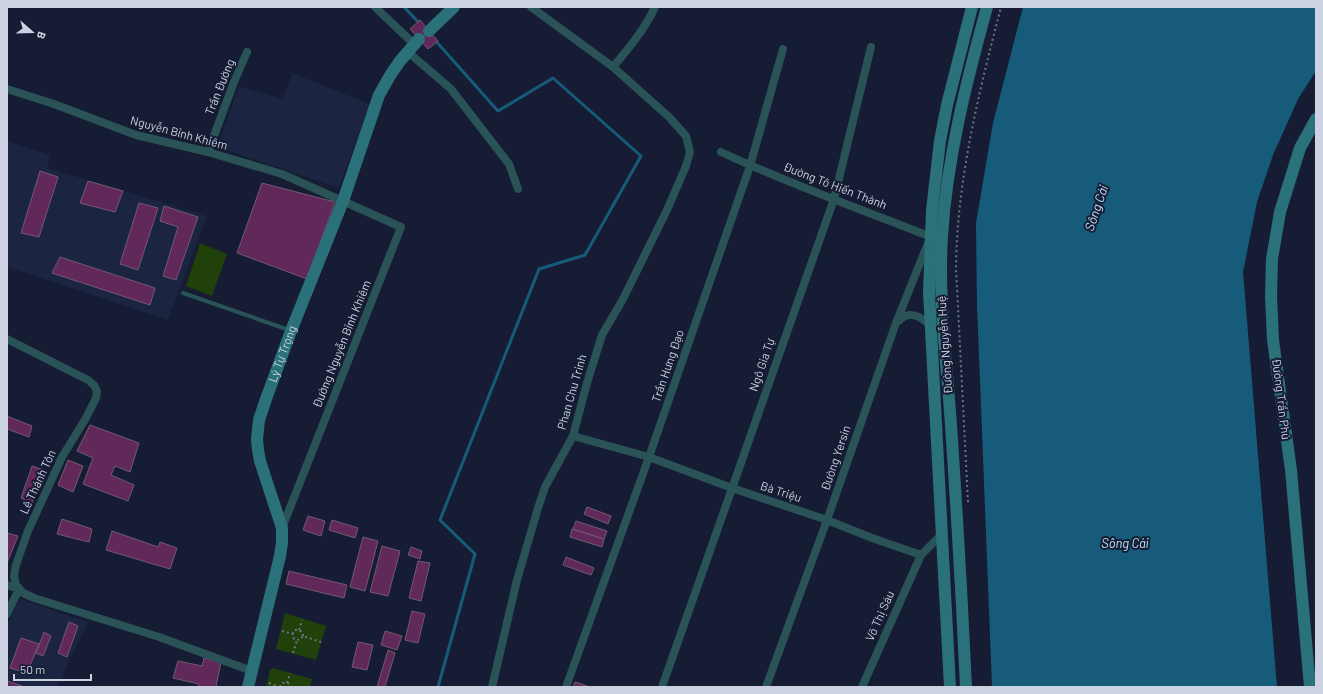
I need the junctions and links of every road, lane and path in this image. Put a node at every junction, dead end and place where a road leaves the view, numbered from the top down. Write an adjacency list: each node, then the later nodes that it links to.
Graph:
1 (375, 7): 9 (street)
2 (454, 7): 8 (main road)
3 (531, 7): 13 (street)
4 (655, 7): 13 (street)
5 (972, 7): 22 (main road, Đường Nguyễn Huệ)
6 (988, 7): 22 (main road, Đường Nguyễn Huệ)
7 (1001, 7): 31 (path)
8 (429, 31)
9 (414, 45): 19 (street); 21 (main road, Lý Tự Trọng)
10 (871, 47): 20 (street, Ngô Gia Tự)
11 (783, 49): 18 (street, Trần Hưng Đạo)
12 (247, 52): 16 (street, Trần Đường)
13 (614, 67): 28 (street, Phan Chu Trinh)
14 (7, 89): 16 (street, Nguyễn Bỉnh Khiêm)
15 (1315, 125): 62 (main road, Đường Trần Phú)
16 (208, 152): 21 (street, Nguyễn Bỉnh Khiêm)
17 (721, 152): 18 (street, Đường Tô Hiến Thành)
18 (750, 166): 20 (street, Đường Tô Hiến Thành); 29 (street, Trần Hưng Đạo)
19 (518, 189)
20 (834, 199): 22 (street, Đường Tô Hiến Thành); 30 (street, Ngô Gia Tự)
21 (343, 201): 26 (main road, Lý Tự Trọng); 33 (street, Đường Nguyễn Bỉnh Khiêm)
22 (936, 237): 24 (street, Đường Yersin); 25 (main road, Đường Nguyễn Huệ); 34 (main road, Đường Nguyễn Huệ)
23 (183, 293): 26 (lane)
24 (896, 323): 25 (street); 32 (street, Đường Yersin)
25 (931, 327): 35 (main road, Đường Nguyễn Huệ)
26 (291, 331): 33 (main road, Lý Tự Trọng)
27 (7, 339): 38 (street, Lê Thánh Tôn)
28 (573, 436): 29 (street, Bà Triệu); 55 (street, Phan Chu Trinh)
29 (649, 457): 30 (street, Bà Triệu); 56 (street, Trần Hưng Đạo)
30 (732, 488): 32 (street, Bà Triệu); 57 (street, Ngô Gia Tự)
31 (968, 502)
32 (827, 520): 36 (street, Bà Triệu); 58 (street, Đường Yersin)
33 (282, 528): 48 (main road, Lý Tự Trọng)
34 (959, 529): 35 (main road); 61 (main road, Đường Nguyễn Huệ)
35 (942, 534): 36 (street); 60 (main road, Đường Nguyễn Huệ)
36 (921, 555): 59 (street, Võ Thị Sáu)
37 (7, 585): 38 (street)
38 (19, 589): 39 (street); 48 (street)
39 (7, 614)
40 (302, 620): 41 (path)
41 (299, 630): 43 (path); 44 (path)
42 (282, 631): 43 (path)
43 (293, 634): 45 (path)
44 (303, 636): 45 (path); 46 (path)
45 (297, 640): 47 (path)
46 (321, 642)
47 (293, 653)
48 (252, 671): 52 (main road, Lý Tự Trọng)
49 (290, 673): 51 (path)
50 (269, 683): 53 (path)
51 (287, 683): 53 (path); 54 (path)
52 (248, 687)
53 (280, 687)
54 (290, 687)
55 (492, 687)
56 (566, 687)
57 (662, 687)
58 (766, 687)
59 (862, 687)
60 (950, 687)
61 (966, 687)
62 (1310, 687)

